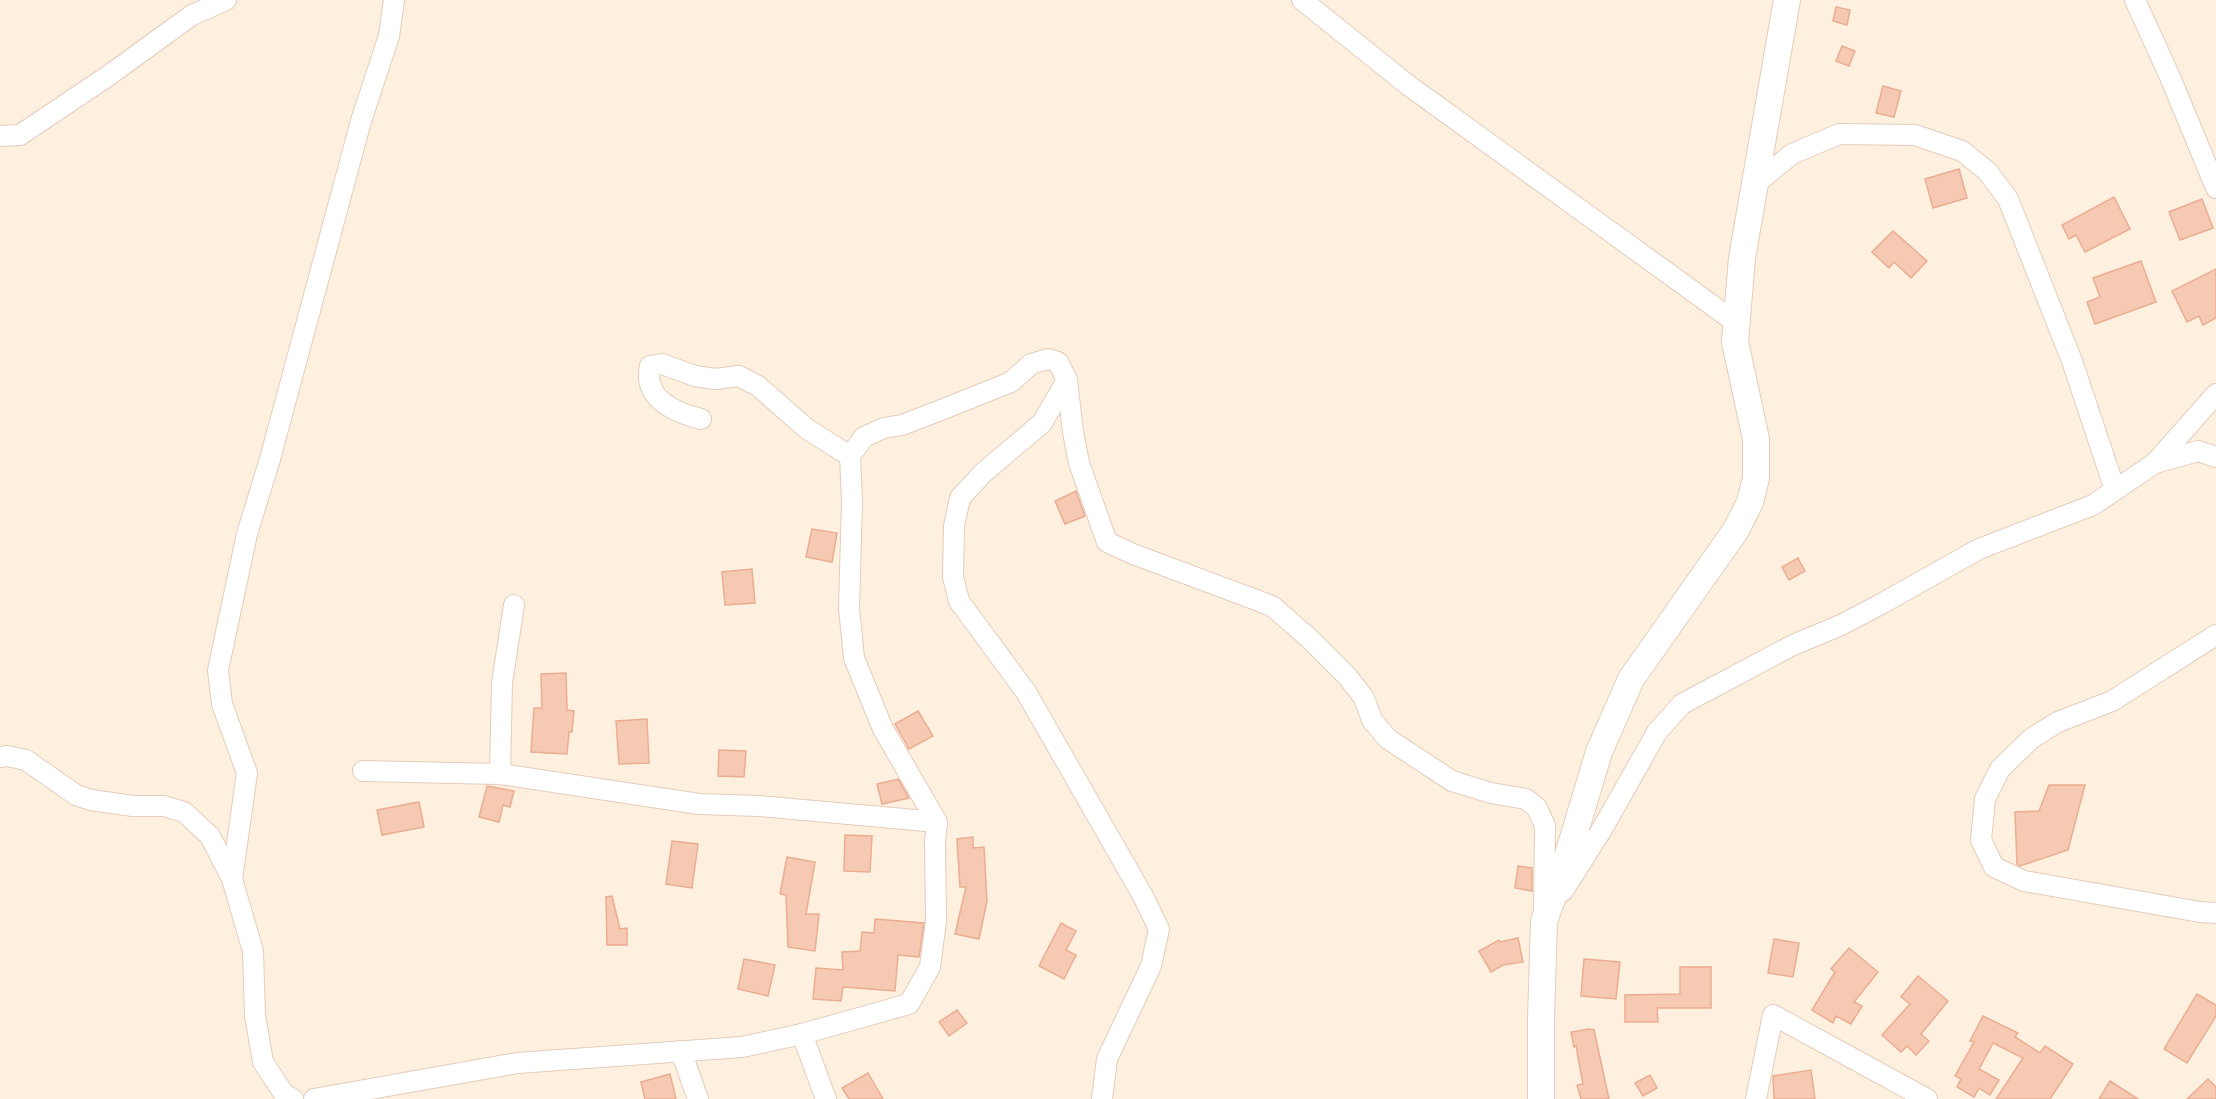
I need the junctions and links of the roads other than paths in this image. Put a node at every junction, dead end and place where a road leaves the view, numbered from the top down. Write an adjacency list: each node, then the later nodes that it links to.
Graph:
1 (226, 0): 6 (street)
2 (394, 0): 23 (street)
3 (1302, 0): 9 (street)
4 (1787, 0): 7 (street)
5 (2135, 0): 8 (street)
6 (0, 136)
7 (1754, 185): 9 (street); 16 (street)
8 (2216, 188)
9 (1738, 324): 25 (street)
10 (1067, 380): 13 (street); 25 (street); 32 (street)
11 (2216, 394): 15 (street)
12 (701, 418): 13 (street)
13 (850, 456): 22 (street)
14 (2216, 457): 15 (street)
15 (2155, 463): 16 (street)
16 (2115, 490): 25 (street)
17 (514, 604): 21 (street)
18 (2216, 635): 24 (street)
19 (0, 757): 23 (street)
20 (363, 771): 21 (street)
21 (500, 774): 22 (street)
22 (937, 822): 26 (street)
23 (232, 879): 28 (street)
24 (2216, 913)
25 (1544, 921): 33 (street)
26 (802, 1034): 27 (street); 31 (street)
27 (681, 1051): 29 (street); 30 (street)
28 (293, 1099)
29 (314, 1099)
30 (698, 1099)
31 (826, 1099)
32 (1102, 1099)
33 (1541, 1099)
34 (1756, 1099): 35 (street)
35 (1927, 1099)

